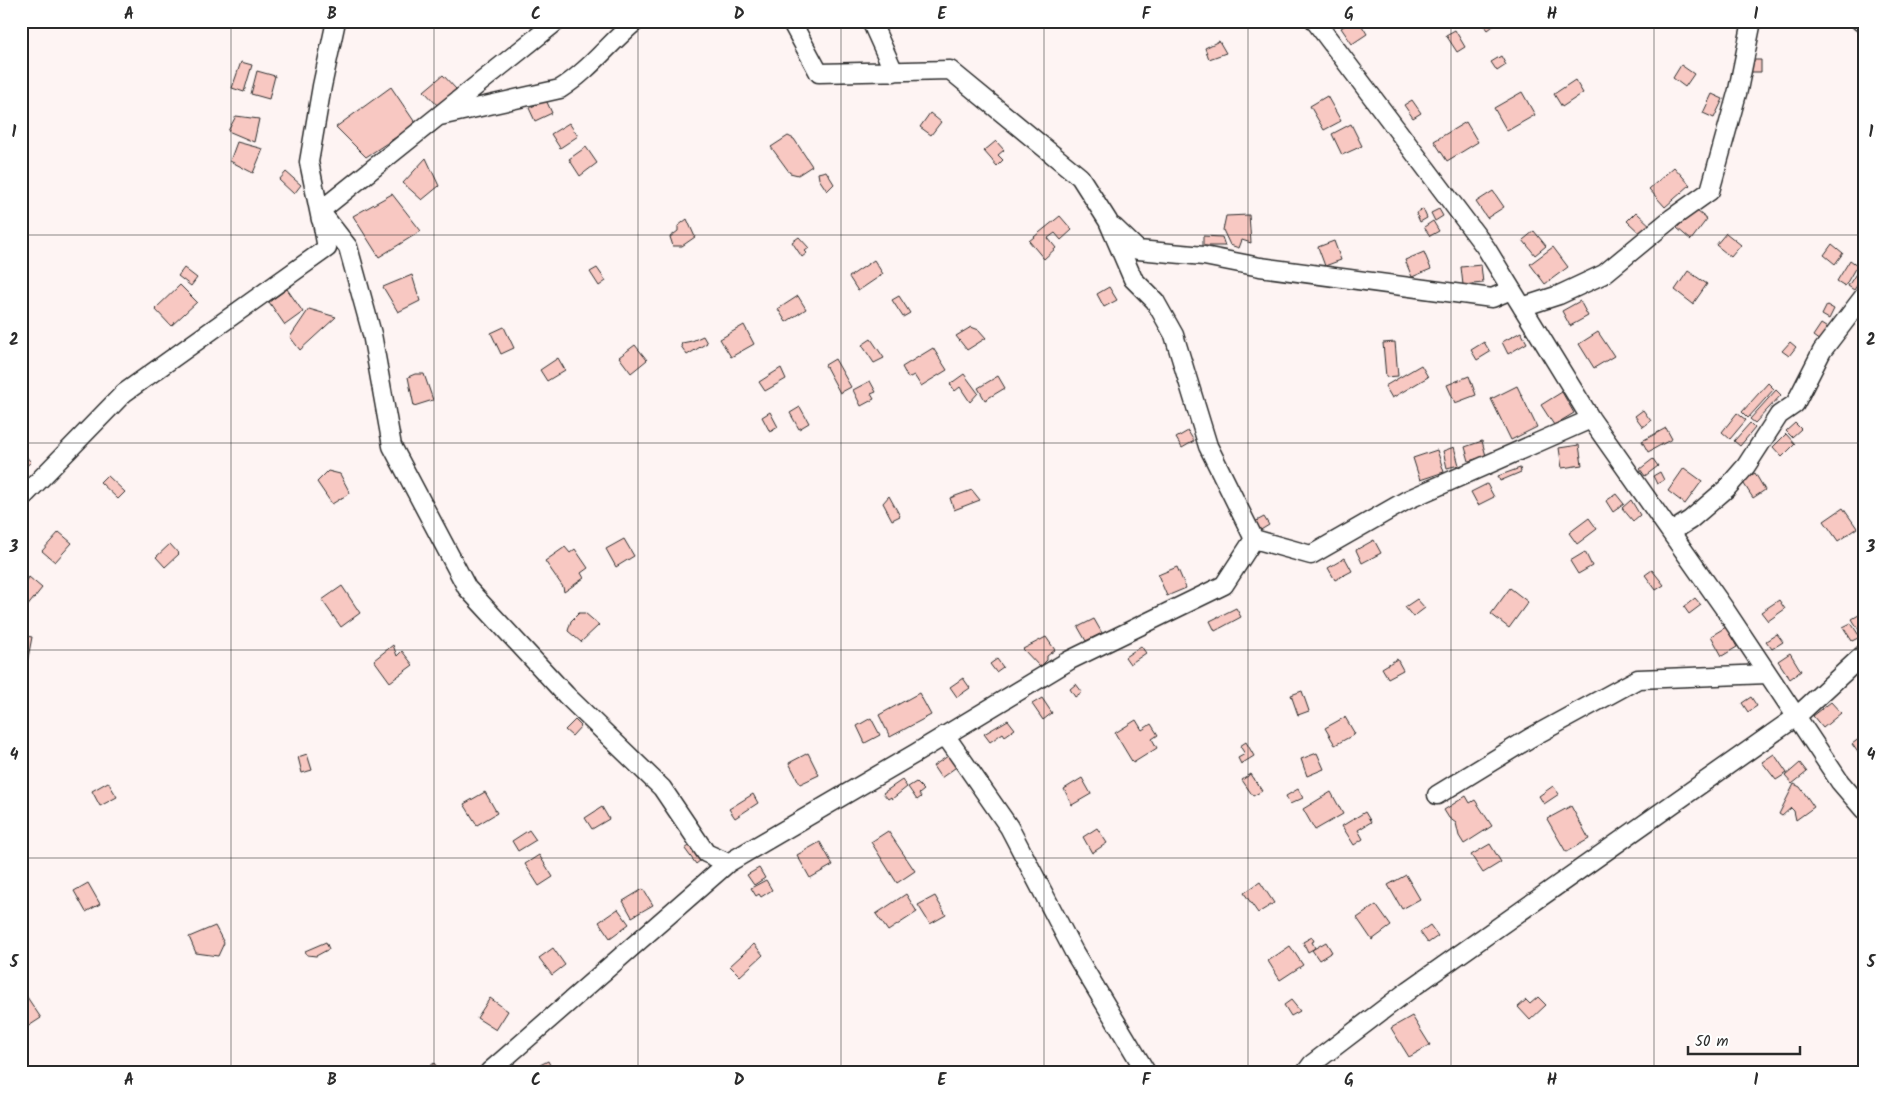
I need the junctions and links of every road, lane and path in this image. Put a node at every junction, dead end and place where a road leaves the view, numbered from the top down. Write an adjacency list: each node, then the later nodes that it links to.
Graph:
1 (336, 21): 12 (street)
2 (557, 21): 9 (street)
3 (636, 21): 9 (street)
4 (791, 21): 8 (street)
5 (871, 21): 8 (street)
6 (1315, 21): 13 (street)
7 (1752, 21): 15 (street)
8 (894, 72): 11 (street)
9 (437, 117): 10 (street)
10 (320, 211): 12 (street); 26 (street)
11 (1108, 221): 13 (street); 19 (street)
12 (327, 248): 17 (street)
13 (1512, 290): 15 (street)
14 (1864, 296): 18 (street)
15 (1522, 307): 16 (street)
16 (1591, 419): 18 (street); 19 (street)
17 (21, 499)
18 (1671, 532): 21 (street)
19 (1254, 539): 23 (street)
20 (1864, 654): 22 (street)
21 (1768, 674): 22 (street); 24 (street)
22 (1796, 717): 25 (street); 29 (street)
23 (945, 735): 26 (street); 28 (street)
24 (1437, 795)
25 (1864, 810)
26 (728, 863): 27 (street)
27 (489, 1072)
28 (1146, 1072)
29 (1306, 1072)

